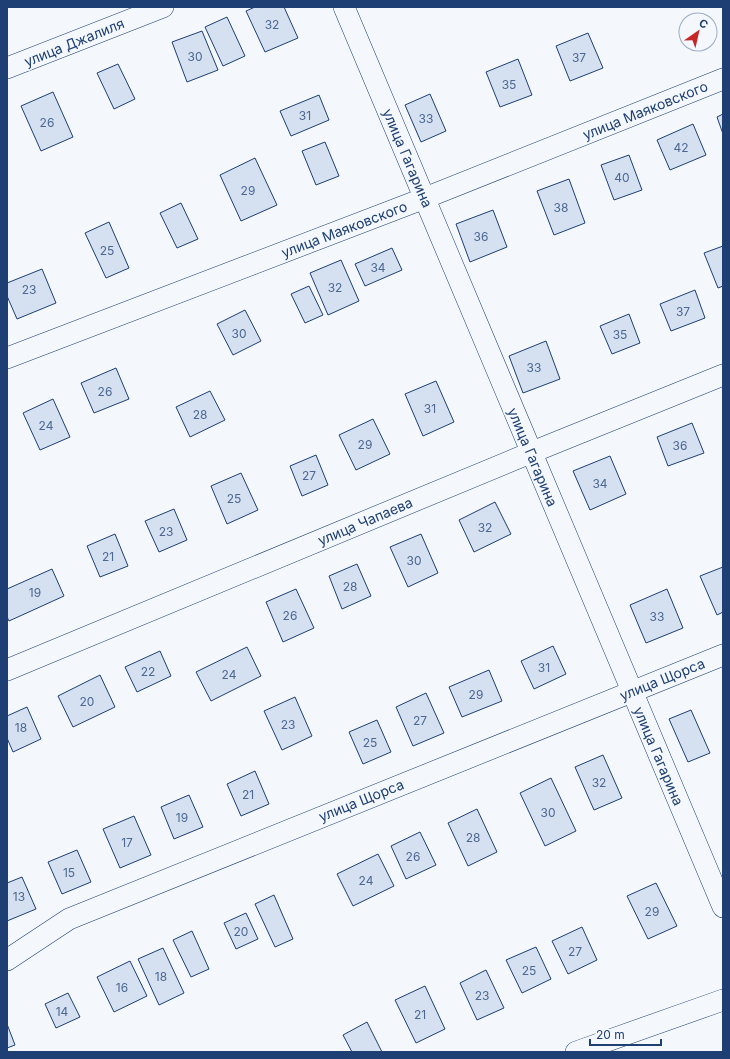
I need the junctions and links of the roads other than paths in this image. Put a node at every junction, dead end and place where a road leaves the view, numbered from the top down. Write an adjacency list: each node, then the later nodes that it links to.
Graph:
1 (162, 7): 3 (street, улица Джалиля)
2 (344, 7): 5 (street, улица Гагарина)
3 (7, 68)
4 (723, 79): 5 (street, улица Маяковского)
5 (425, 198): 6 (street, улица Маяковского); 8 (street, улица Гагарина)
6 (7, 358)
7 (723, 375): 8 (street, улица Чапаева)
8 (530, 453): 10 (street, улица Чапаева); 11 (street, улица Гагарина)
9 (723, 655): 11 (street, улица Щорса)
10 (7, 670)
11 (631, 691): 12 (street, улица Гагарина); 13 (street, улица Щорса)
12 (723, 907)
13 (7, 960)
14 (723, 1000): 15 (street)
15 (576, 1052)

